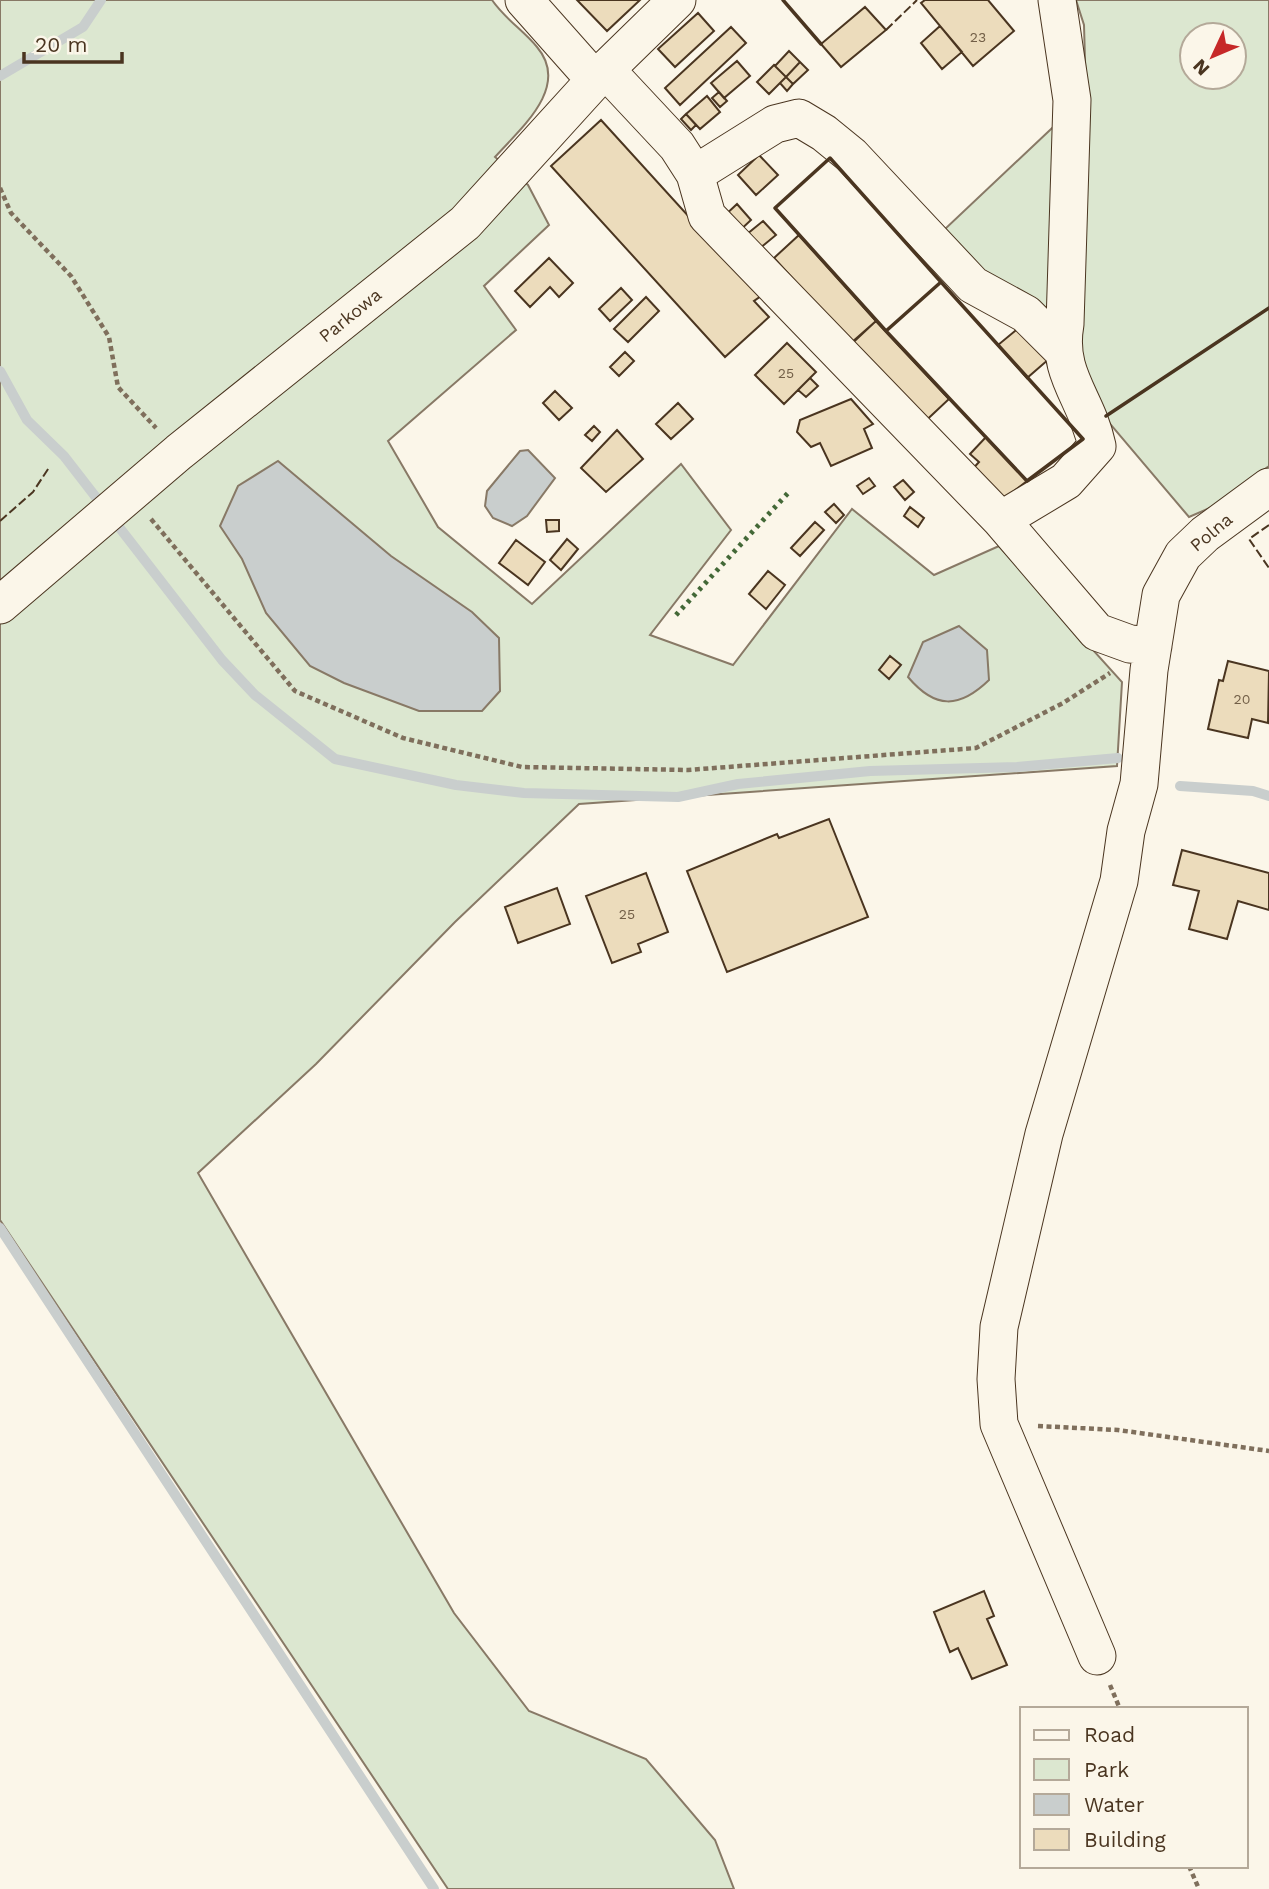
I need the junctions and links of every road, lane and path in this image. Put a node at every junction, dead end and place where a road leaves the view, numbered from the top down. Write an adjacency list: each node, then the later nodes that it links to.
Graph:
1 (524, 0): 4 (street)
2 (677, 0): 4 (street, Parkowa)
3 (1058, 0): 7 (street)
4 (600, 74): 5 (street); 8 (street, Parkowa)
5 (695, 174): 7 (street); 11 (street)
6 (0, 188): 8 (path)
7 (1061, 349): 11 (street)
8 (178, 453): 10 (street, Parkowa)
9 (1269, 487): 13 (street, Polna)
10 (117, 507): 12 (street, Parkowa); 13 (path)
11 (1001, 520): 13 (street)
12 (0, 605)
13 (1144, 653): 14 (street, Polna)
14 (999, 1424): 15 (path); 16 (street, Polna)
15 (1269, 1451)
16 (1097, 1656)
17 (1190, 1868): 18 (path)
18 (1199, 1889)

